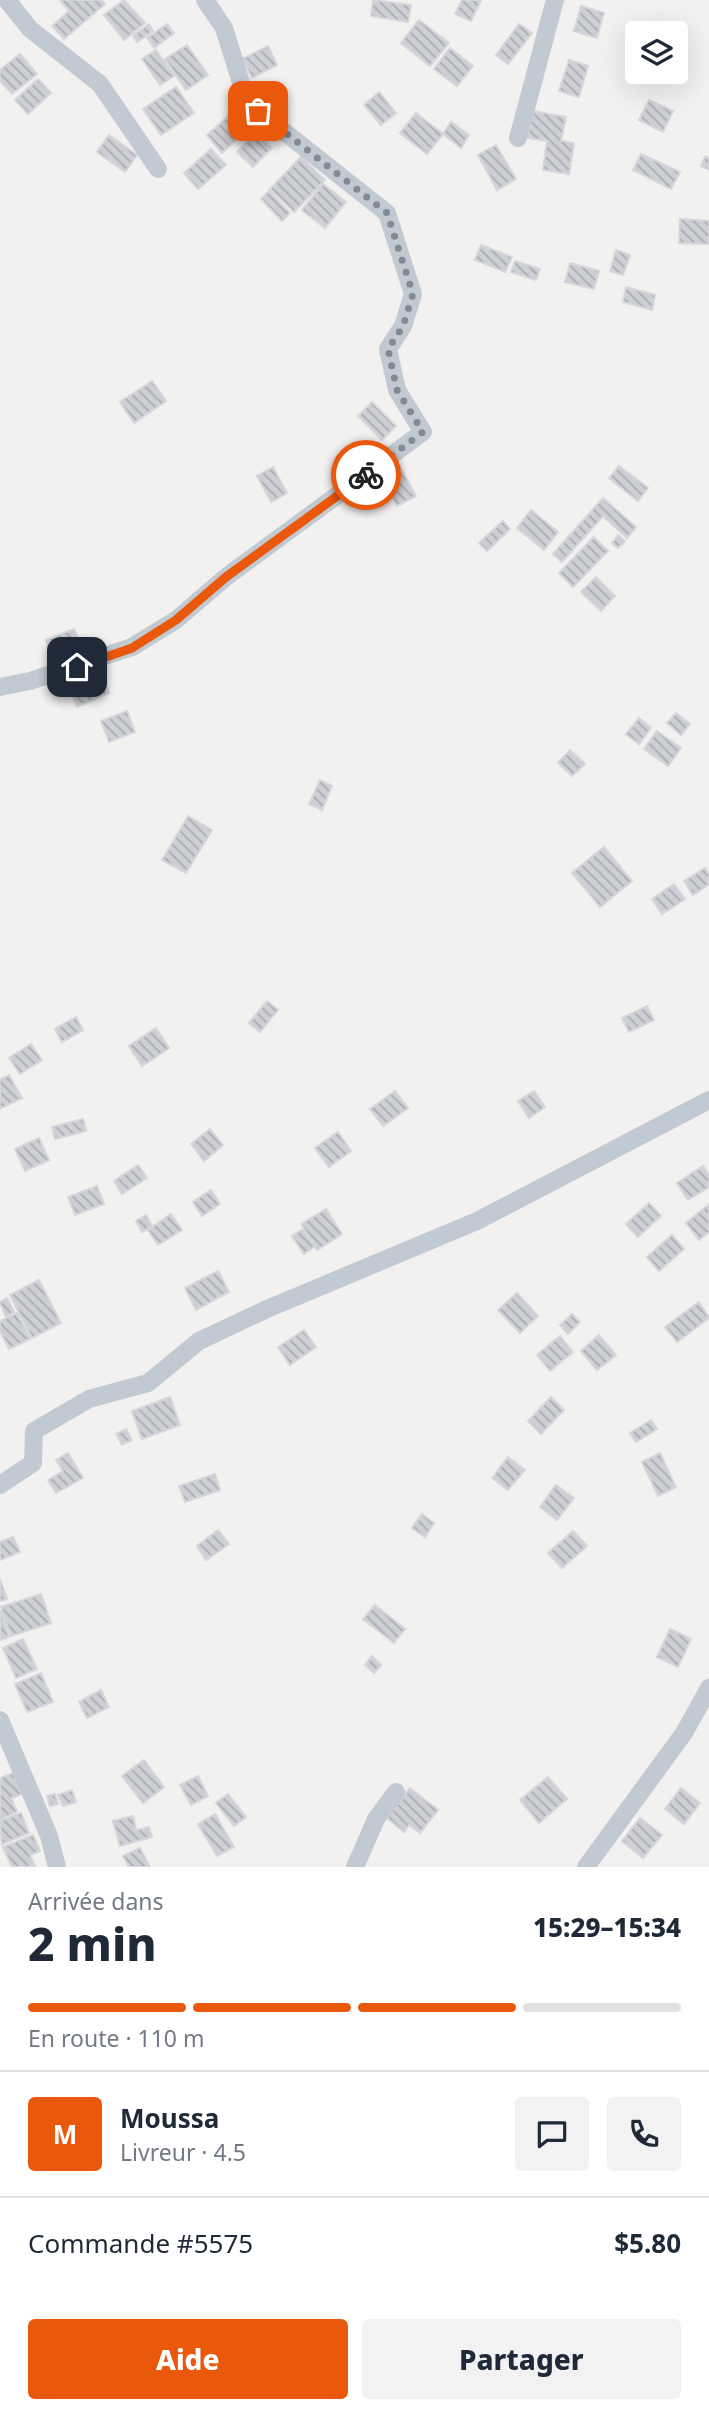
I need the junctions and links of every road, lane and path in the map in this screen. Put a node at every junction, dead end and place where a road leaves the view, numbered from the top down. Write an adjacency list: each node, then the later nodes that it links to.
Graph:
1 (7, 0): 5 (street)
2 (205, 0): 6 (street)
3 (555, 0): 4 (street)
4 (518, 138)
5 (158, 169)
6 (0, 687)
7 (709, 1100): 8 (street)
8 (0, 1485)
9 (709, 1688): 14 (street)
10 (0, 1720): 12 (street)
11 (396, 1792): 13 (street)
12 (57, 1867)
13 (355, 1867)
14 (586, 1867)

